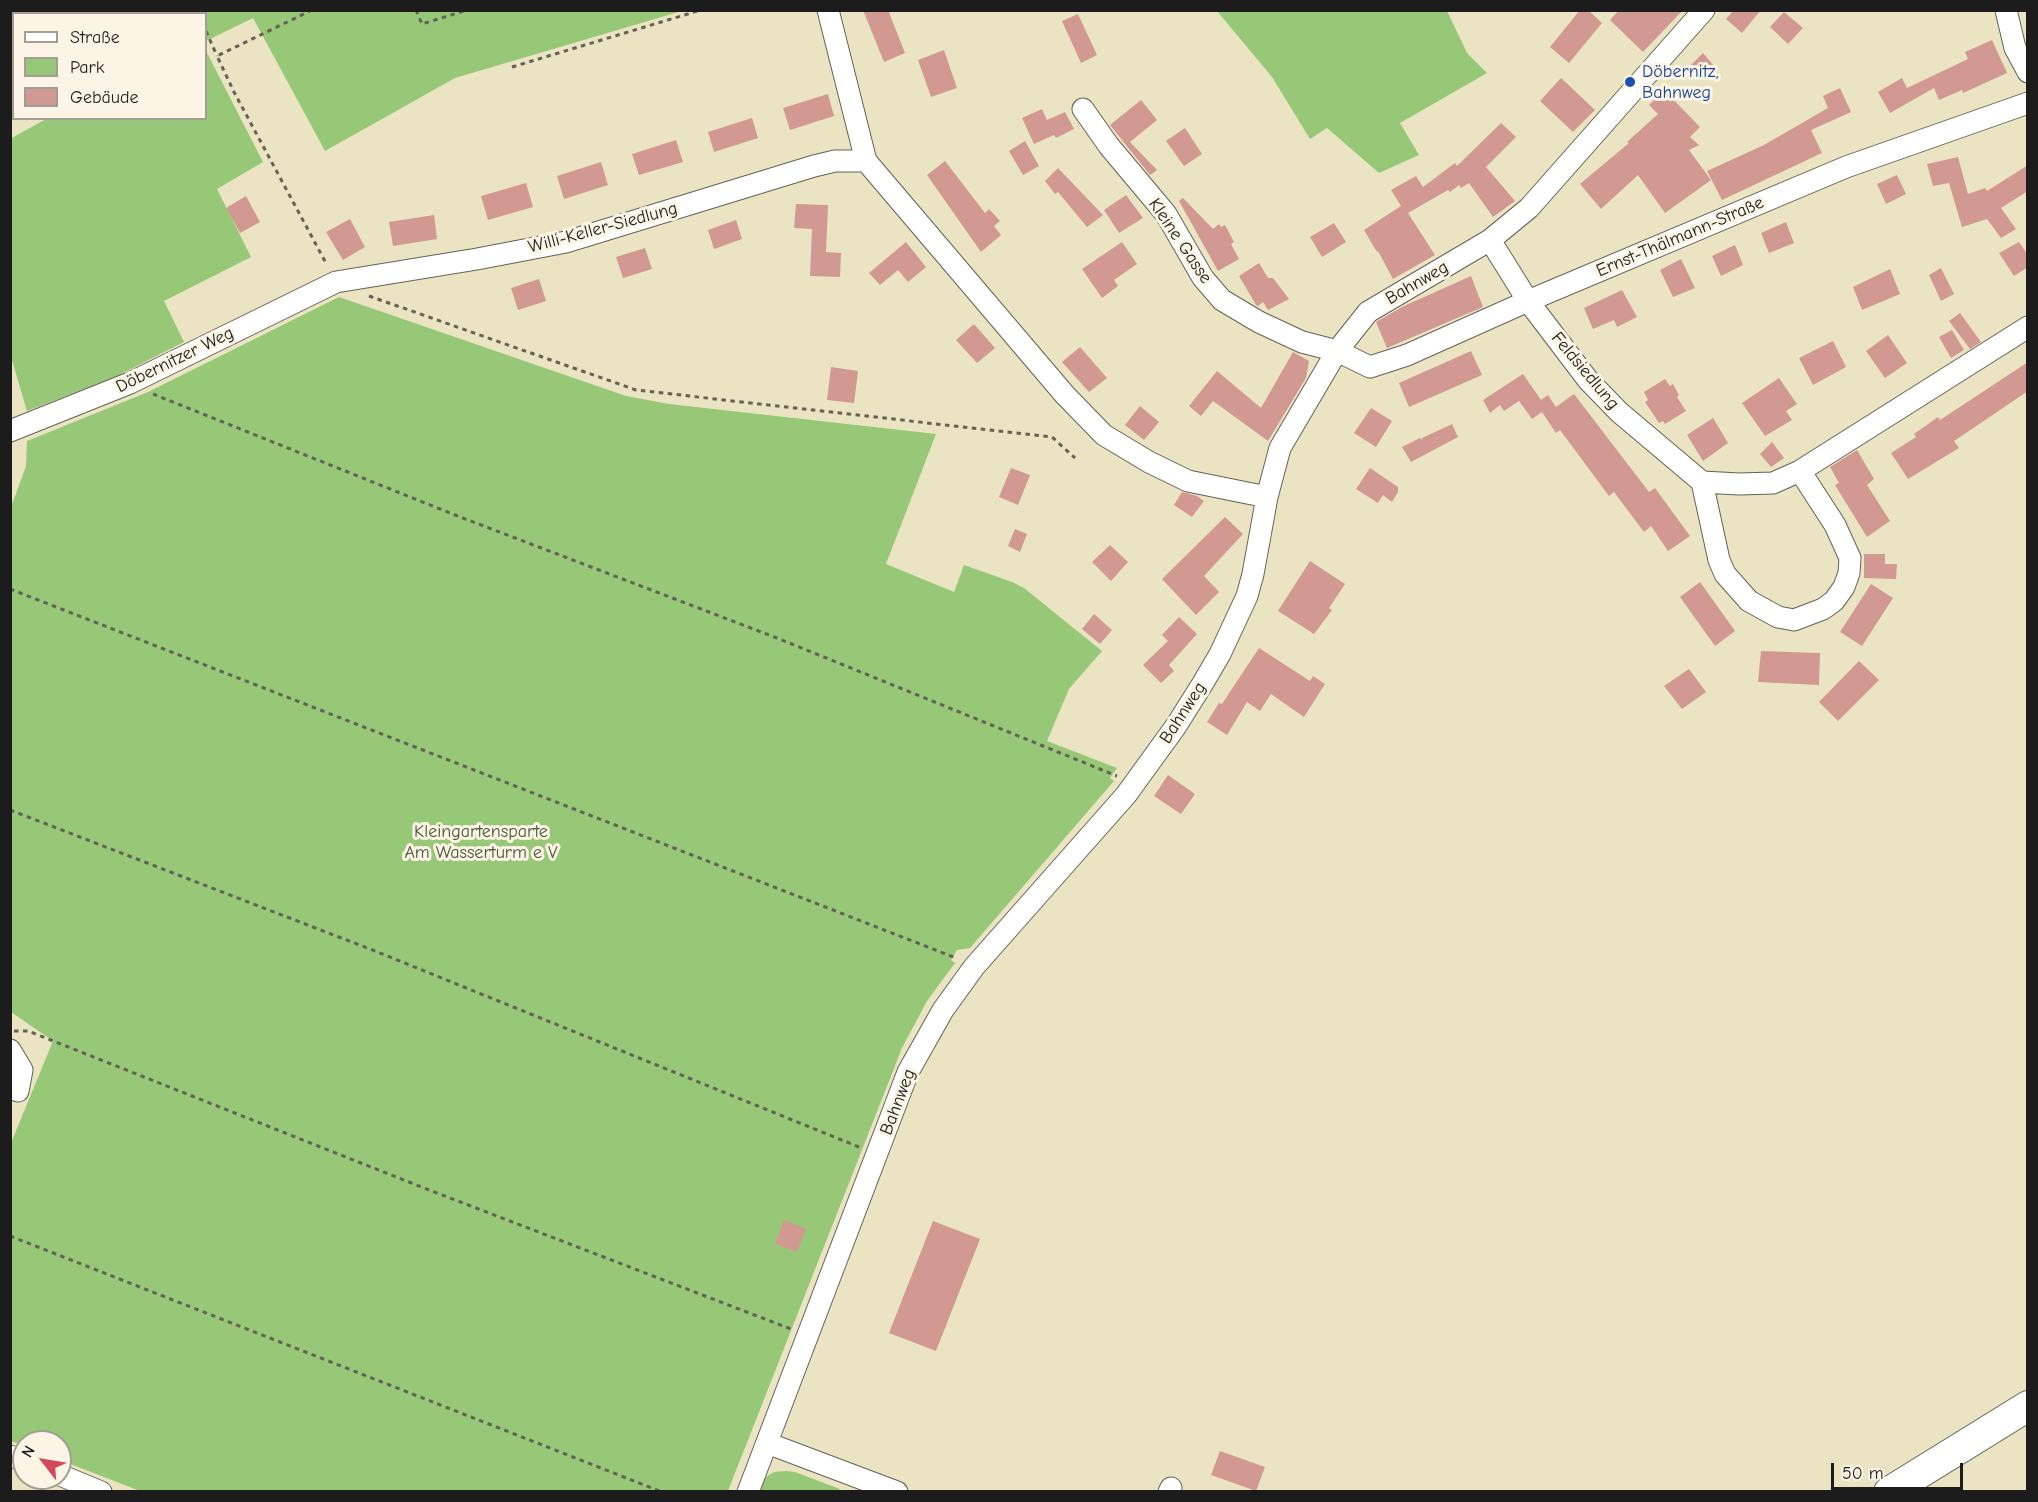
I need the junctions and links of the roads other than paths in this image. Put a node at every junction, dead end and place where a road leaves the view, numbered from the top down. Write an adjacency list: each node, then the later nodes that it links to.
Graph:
1 (828, 10): 7 (street)
2 (1704, 10): 8 (street, Bahnweg)
3 (2006, 10): 4 (street)
4 (2028, 72)
5 (2028, 103): 10 (street, Ernst-Thälmann-Straße)
6 (1083, 109): 12 (street, Kleine Gasse)
7 (866, 161): 9 (street, Willi-Keller-Siedlung); 16 (street)
8 (1490, 240): 10 (street, Feldsiedlung); 12 (street, Bahnweg)
9 (336, 282): 13 (street, Döbernitzer Weg)
10 (1528, 302): 12 (street, Ernst-Thälmann-Straße); 15 (street, Feldsiedlung)
11 (2028, 327): 14 (street)
12 (1337, 351): 16 (street, Bahnweg)
13 (10, 431)
14 (1800, 471): 15 (street); 15 (street)
15 (1702, 482)
16 (1267, 497): 20 (street, Bahnweg)
17 (10, 1050): 18 (street)
18 (18, 1091)
19 (2028, 1406): 25 (main road)
20 (767, 1443): 23 (street, Bahnweg); 24 (street)
21 (72, 1480): 22 (street)
22 (101, 1491)
23 (748, 1491)
24 (897, 1491)
25 (1889, 1491)

